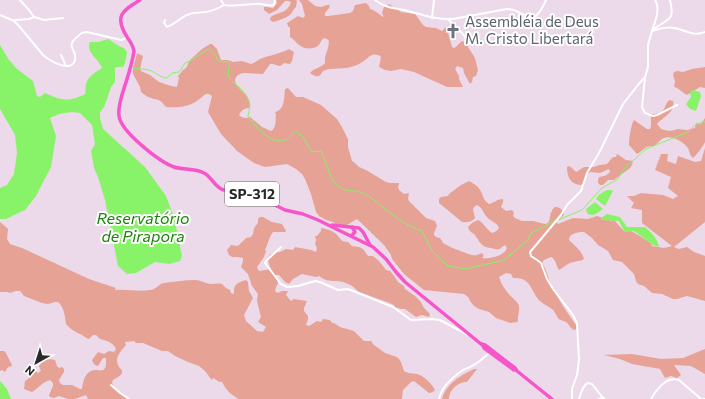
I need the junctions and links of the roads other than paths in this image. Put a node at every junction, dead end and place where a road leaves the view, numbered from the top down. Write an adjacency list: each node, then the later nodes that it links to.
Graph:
1 (20, 0): 12 (street)
2 (221, 0): 10 (street)
3 (275, 0): 10 (street)
4 (375, 0): 14 (street)
5 (434, 0): 14 (street)
6 (546, 0): 15 (street)
7 (655, 0): 18 (street)
8 (670, 0): 18 (street)
9 (138, 1): 20 (main road, SP-312)
10 (224, 5): 16 (street)
11 (0, 15): 17 (street)
12 (34, 17): 13 (street); 17 (street)
13 (63, 18)
14 (432, 18): 15 (street)
15 (448, 19): 21 (street)
16 (165, 20)
17 (14, 21): 23 (street)
18 (652, 31): 19 (street); 24 (street)
19 (705, 32)
20 (127, 37): 23 (street); 26 (main road, SP-312)
21 (468, 41)
22 (61, 55): 23 (street)
23 (66, 66)
24 (645, 77): 25 (street); 37 (street)
25 (677, 105)
26 (328, 225): 27 (main road); 28 (main road, SP-312)
27 (352, 227): 28 (main road); 29 (main road)
28 (351, 236): 29 (main road, SP-312)
29 (370, 246): 31 (main road, SP-312)
30 (281, 247): 31 (street)
31 (470, 335): 32 (main road, SP-312)
32 (491, 351): 35 (street); 36 (main road, SP-312)
33 (111, 385): 34 (street)
34 (129, 399)
35 (439, 399)
36 (552, 399)
37 (572, 399)
38 (579, 399): 40 (street)
39 (599, 399): 40 (street)
40 (605, 399)
41 (651, 399): 42 (street)
42 (703, 399)

